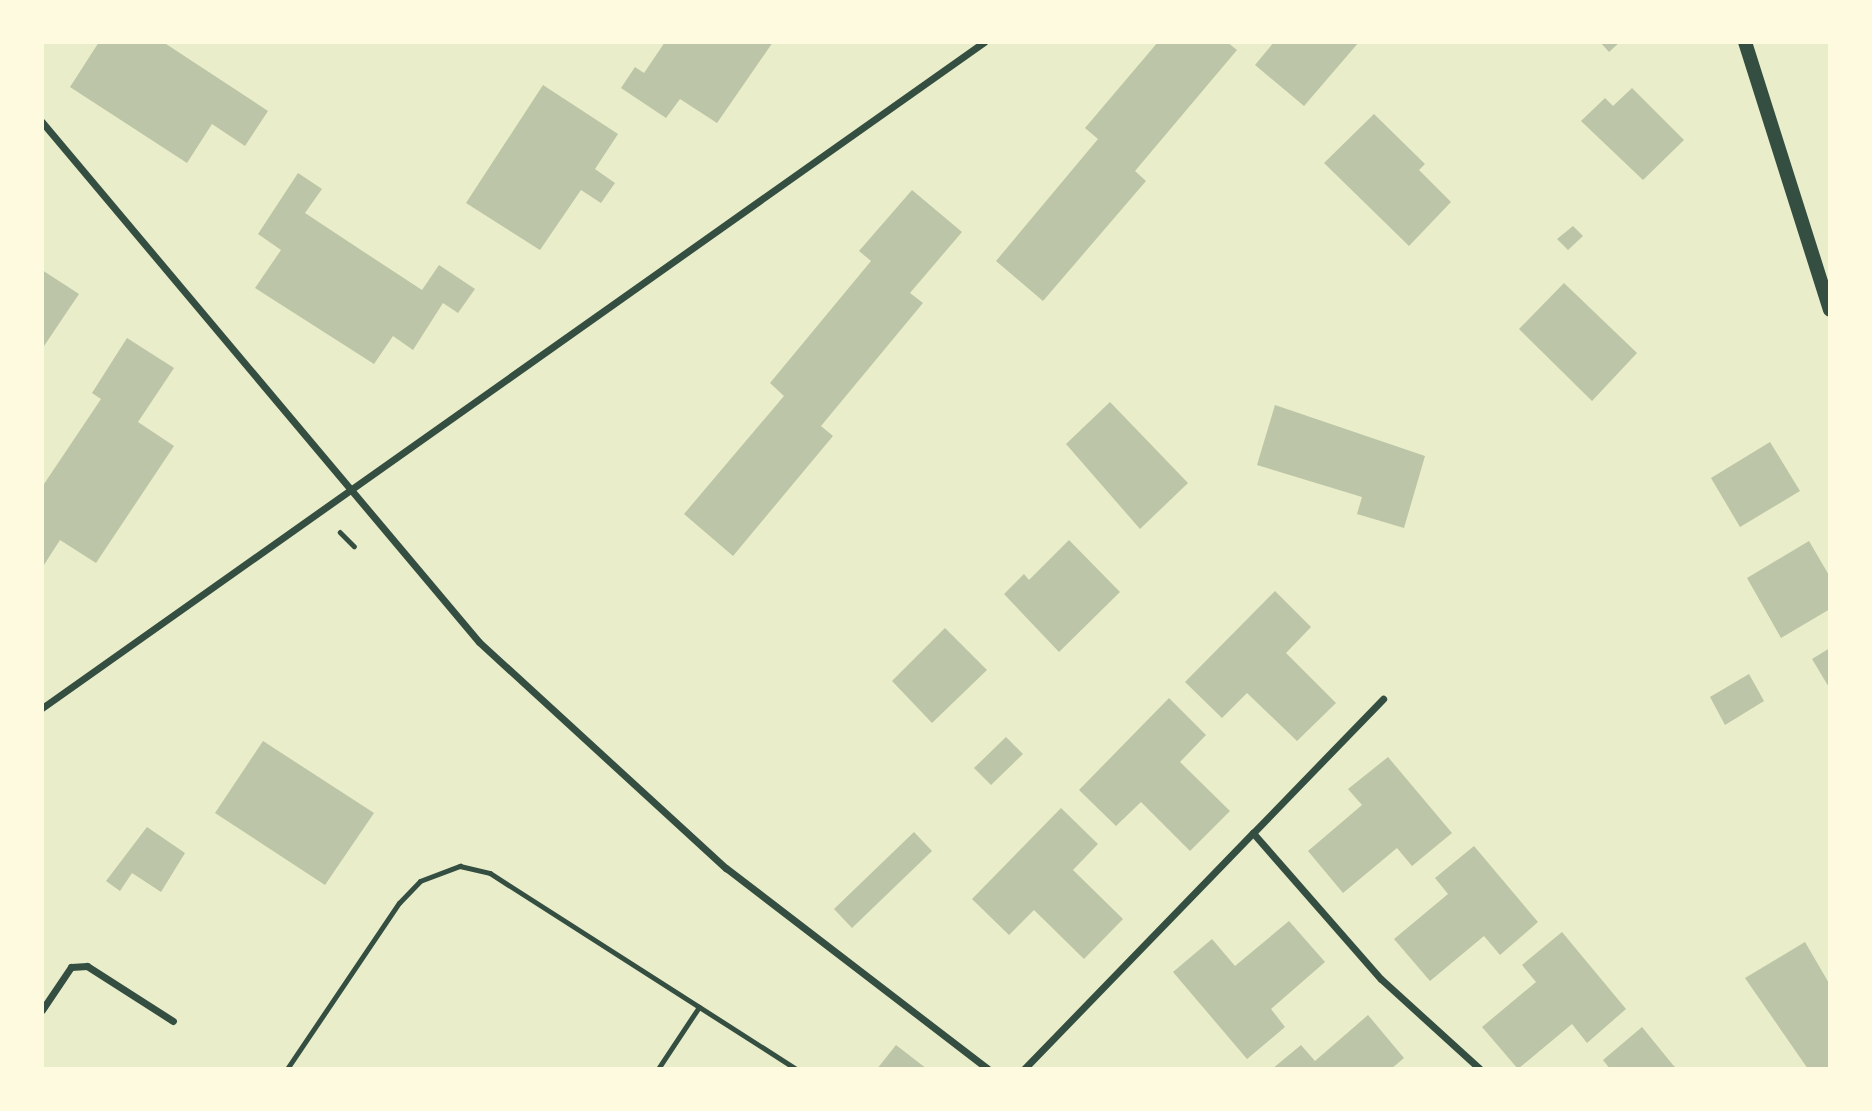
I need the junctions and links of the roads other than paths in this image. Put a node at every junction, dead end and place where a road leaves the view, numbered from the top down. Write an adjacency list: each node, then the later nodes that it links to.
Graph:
1 (1745, 42): 4 (main road)
2 (980, 43): 5 (street)
3 (42, 122): 5 (street)
4 (1830, 310)
5 (353, 489): 7 (street); 11 (street)
6 (1383, 699): 8 (street)
7 (42, 708)
8 (1253, 833): 12 (street); 13 (street)
9 (42, 1010): 10 (street)
10 (173, 1021)
11 (988, 1069)
12 (1024, 1069)
13 (1480, 1069)

